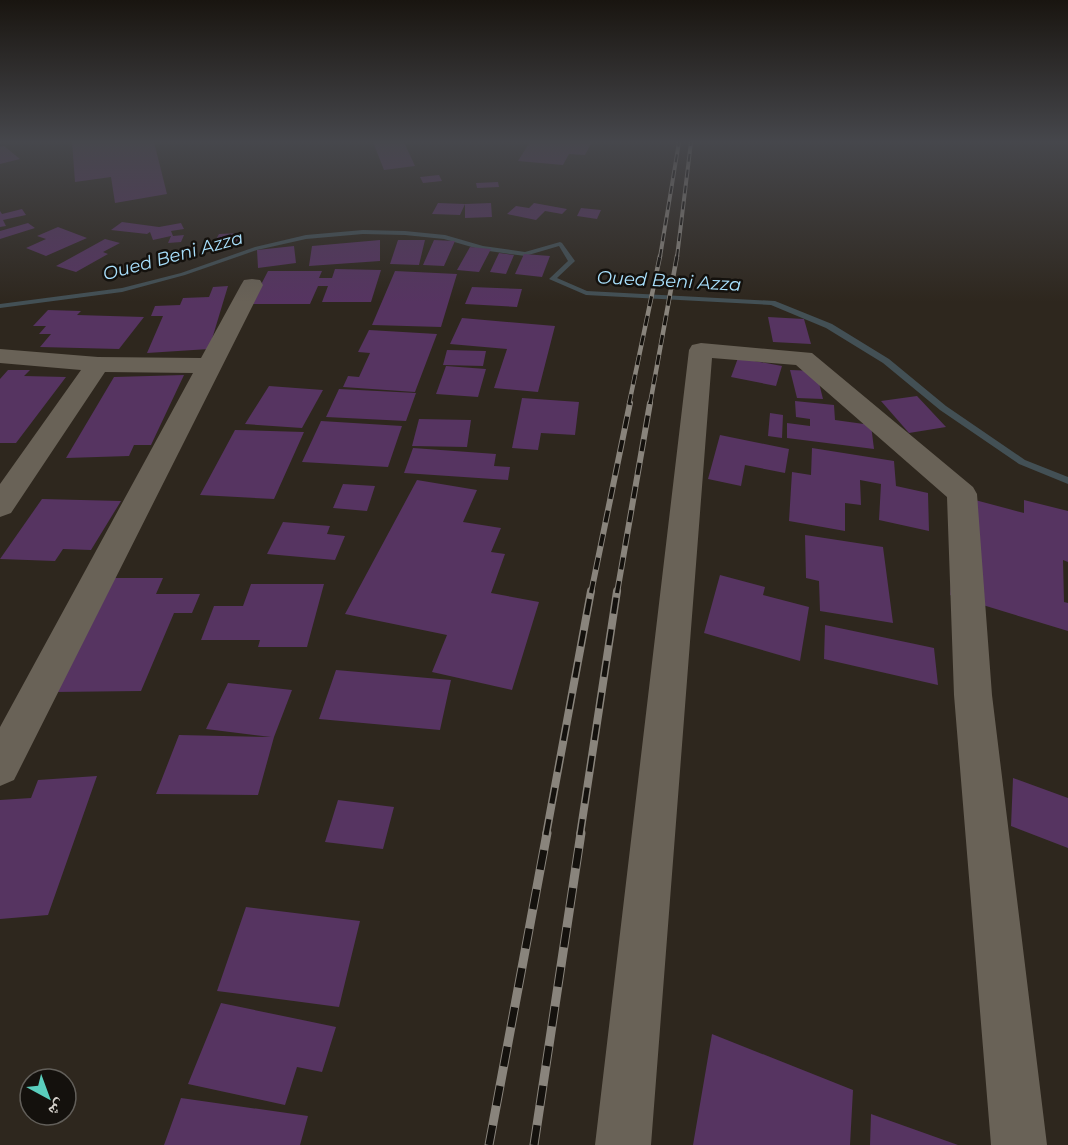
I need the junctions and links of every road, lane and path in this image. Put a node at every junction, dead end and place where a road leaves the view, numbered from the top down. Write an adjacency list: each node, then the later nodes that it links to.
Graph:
1 (252, 285): 4 (street)
2 (0, 356): 3 (street)
3 (98, 364): 4 (street); 5 (street)
4 (209, 366): 6 (street)
5 (0, 506)
6 (0, 767)
7 (623, 1145): 8 (street)
8 (1018, 1145)

